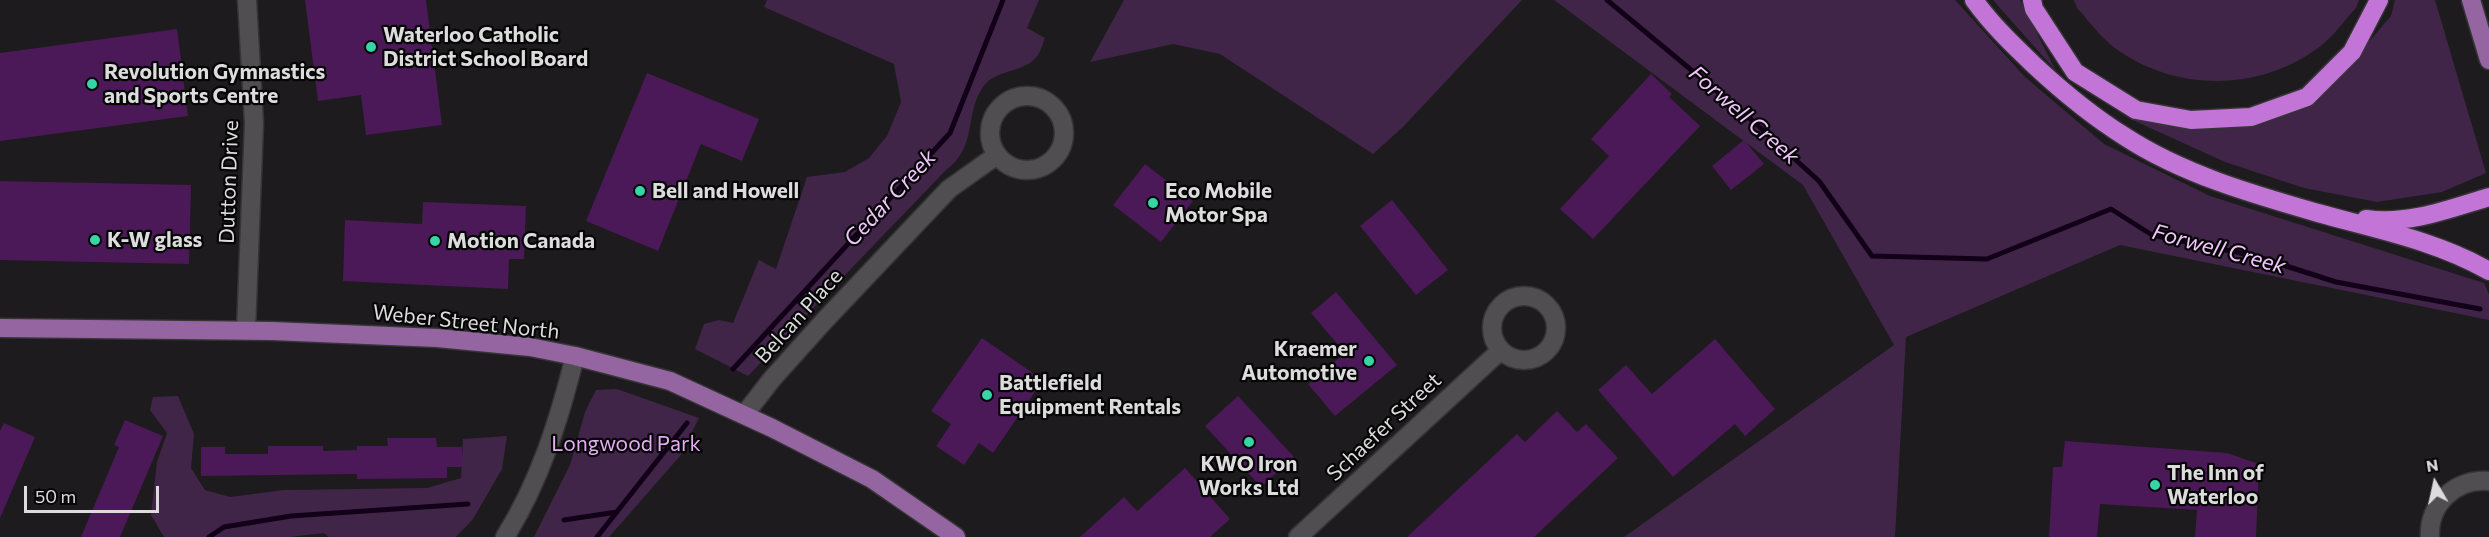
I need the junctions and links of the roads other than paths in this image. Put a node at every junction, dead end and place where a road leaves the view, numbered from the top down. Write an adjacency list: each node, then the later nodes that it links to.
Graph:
1 (247, 0): 12 (street, Dutton Drive)
2 (1974, 0): 9 (highway)
3 (2032, 0): 4 (highway)
4 (2379, 0)
5 (2471, 0): 6 (main road)
6 (2489, 60)
7 (997, 155): 7 (street); 15 (street, Belcan Place)
8 (2489, 197): 9 (highway)
9 (2314, 212): 10 (highway)
10 (2489, 271)
11 (0, 328): 12 (main road, Weber Street North)
12 (246, 330): 14 (main road, Weber Street North)
13 (1501, 350): 19 (street, Schaefer Street)
14 (575, 356): 15 (main road, Weber Street North); 17 (street)
15 (744, 415): 18 (main road, Weber Street North)
16 (2489, 481): 20 (street)
17 (505, 537)
18 (956, 537)
19 (1298, 537)
20 (2430, 537)

